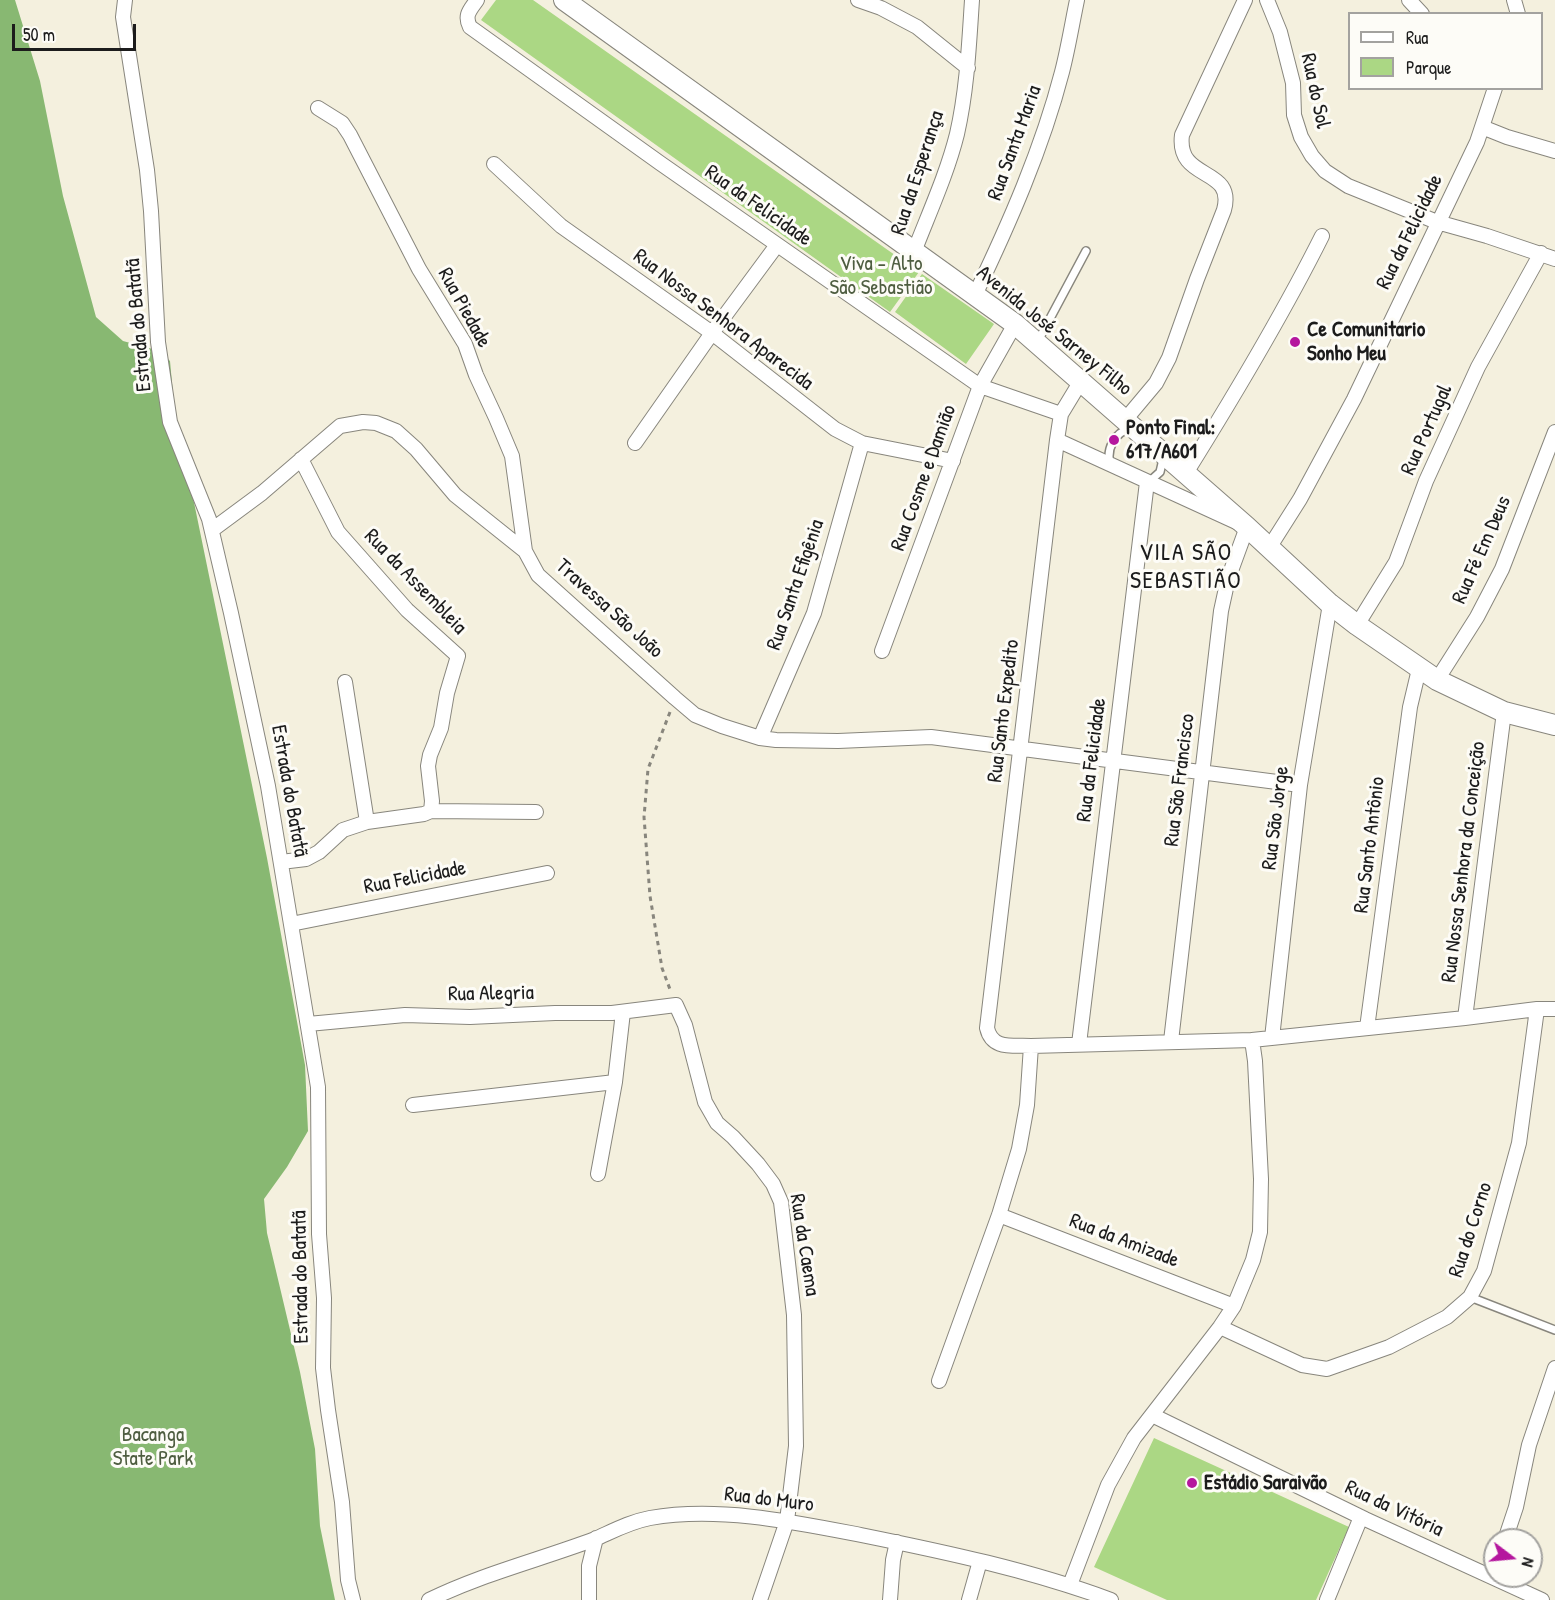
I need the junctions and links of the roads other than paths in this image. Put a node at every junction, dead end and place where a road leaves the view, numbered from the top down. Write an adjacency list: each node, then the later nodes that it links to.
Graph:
1 (125, 0): 43 (street, Estrada do Batatã)
2 (477, 0): 19 (street, Rua da Felicidade)
3 (564, 0): 21 (main road, Avenida José Sarney Filho)
4 (858, 0): 11 (street)
5 (972, 0): 11 (street, Rua da Esperança)
6 (1077, 0): 24 (street, Rua Santa Maria)
7 (1245, 0): 31 (street)
8 (1267, 0): 17 (street, Rua do Sol)
9 (1409, 0): 10 (street)
10 (1420, 12)
11 (968, 68): 21 (street, Rua da Esperança)
12 (1493, 90): 14 (street, Rua da Felicidade)
13 (318, 108): 45 (street, Rua Piedade)
14 (1482, 127): 15 (street); 17 (street, Rua da Felicidade)
15 (1555, 151)
16 (494, 164): 26 (street, Rua Nossa Senhora Aparecida)
17 (1437, 222): 22 (street, Rua do Sol); 44 (street, Rua da Felicidade)
18 (1322, 236): 40 (street)
19 (777, 244): 26 (street); 29 (street, Rua da Felicidade)
20 (1086, 251): 27 (lane)
21 (914, 252): 24 (main road, Avenida José Sarney Filho)
22 (1541, 254): 23 (street, Rua do Sol); 47 (street, Rua Portugal)
23 (1555, 259)
24 (975, 295): 25 (main road, Avenida José Sarney Filho)
25 (1015, 324): 27 (main road, Avenida José Sarney Filho); 29 (street, Rua Cosme e Damião)
26 (712, 333): 34 (street); 35 (street, Rua Nossa Senhora Aparecida)
27 (1037, 343): 28 (main road, Avenida José Sarney Filho)
28 (1080, 381): 30 (street, Rua Santo Expedito); 31 (main road, Avenida José Sarney Filho)
29 (980, 386): 30 (street, Rua da Felicidade); 38 (street, Rua Cosme e Damião)
30 (1061, 414): 33 (street, Rua Santo Expedito)
31 (1129, 424): 36 (main road, Avenida José Sarney Filho); 39 (lane)
32 (1555, 432): 50 (street, Rua Fé Em Deus)
33 (1057, 440): 39 (street); 55 (street, Rua Santo Expedito)
34 (635, 443)
35 (862, 443): 38 (street, Rua Nossa Senhora Aparecida); 54 (street, Rua Santa Efigênia)
36 (1161, 452): 40 (main road, Avenida José Sarney Filho); 41 (lane)
37 (301, 459): 43 (street, Travessa São João); 45 (street, Travessa São João); 59 (street, Rua da Assembleia)
38 (953, 461): 48 (street, Rua Cosme e Damião)
39 (1110, 464): 41 (street)
40 (1186, 473): 42 (main road, Avenida José Sarney Filho)
41 (1148, 482): 42 (street); 56 (street, Rua da Felicidade)
42 (1247, 527): 44 (main road, Avenida José Sarney Filho); 57 (street, Rua São Francisco)
43 (212, 530): 62 (street, Estrada do Batatã)
44 (1269, 548): 46 (main road, Avenida José Sarney Filho)
45 (525, 551): 54 (street, Travessa São João)
46 (1330, 604): 47 (main road, Avenida José Sarney Filho); 58 (street, Rua São Jorge)
47 (1357, 625): 49 (main road, Avenida José Sarney Filho)
48 (882, 651)
49 (1419, 669): 50 (main road, Avenida José Sarney Filho); 71 (street, Rua Santo Antônio)
50 (1437, 680): 52 (main road, Avenida José Sarney Filho)
51 (345, 682): 61 (street)
52 (1504, 712): 53 (main road, Avenida José Sarney Filho); 69 (street, Rua Nossa Senhora da Conceição)
53 (1555, 725)
54 (760, 738): 55 (street, Travessa São João)
55 (1021, 747): 56 (street); 76 (street, Rua Santo Expedito)
56 (1113, 760): 57 (street); 75 (street, Rua da Felicidade)
57 (1202, 772): 58 (street); 74 (street, Rua São Francisco)
58 (1300, 785): 72 (street, Rua São Jorge)
59 (431, 810): 60 (street); 61 (street)
60 (536, 812)
61 (367, 822): 62 (street)
62 (281, 862): 64 (street, Estrada do Batatã)
63 (547, 873): 64 (street, Rua Felicidade)
64 (291, 924): 70 (street, Estrada do Batatã)
65 (676, 1005): 68 (street, Rua Alegria); 89 (street, Rua da Caema)
66 (1537, 1009): 67 (street); 69 (street); 81 (street, Rua do Corno)
67 (1555, 1009)
68 (624, 1012): 70 (street, Rua Alegria); 77 (street)
69 (1465, 1018): 71 (street)
70 (308, 1024): 97 (street, Estrada do Batatã)
71 (1368, 1028): 72 (street)
72 (1272, 1038): 73 (street)
73 (1252, 1040): 74 (street); 82 (street)
74 (1171, 1041): 75 (street)
75 (1079, 1044): 76 (street)
76 (1030, 1046): 80 (street)
77 (615, 1082): 78 (street); 79 (street)
78 (413, 1105)
79 (598, 1174)
80 (999, 1215): 82 (street, Rua da Amizade); 86 (street)
81 (1470, 1297): 83 (street, Rua do Corno); 84 (lane)
82 (1234, 1306): 83 (street)
83 (1220, 1327): 87 (street)
84 (1555, 1330)
85 (1555, 1368): 90 (street)
86 (939, 1381)
87 (1152, 1415): 88 (street, Rua da Vitória); 95 (street)
88 (1361, 1517): 94 (street, Rua da Vitória); 104 (street)
89 (787, 1521): 91 (street, Rua do Muro); 92 (street, Rua do Muro); 100 (street, Rua da Caema)
90 (1509, 1528)
91 (596, 1538): 98 (street, Rua do Muro); 99 (street)
92 (897, 1542): 93 (street, Rua do Muro); 101 (street)
93 (981, 1561): 95 (street, Rua do Muro); 102 (street)
94 (1483, 1568)
95 (1070, 1585): 103 (street, Rua do Muro)
96 (1521, 1588): 105 (street, Rua da Vitória)
97 (353, 1600)
98 (429, 1600)
99 (589, 1600)
100 (760, 1600)
101 (890, 1600)
102 (969, 1600)
103 (1111, 1600)
104 (1326, 1600)
105 (1542, 1600)

